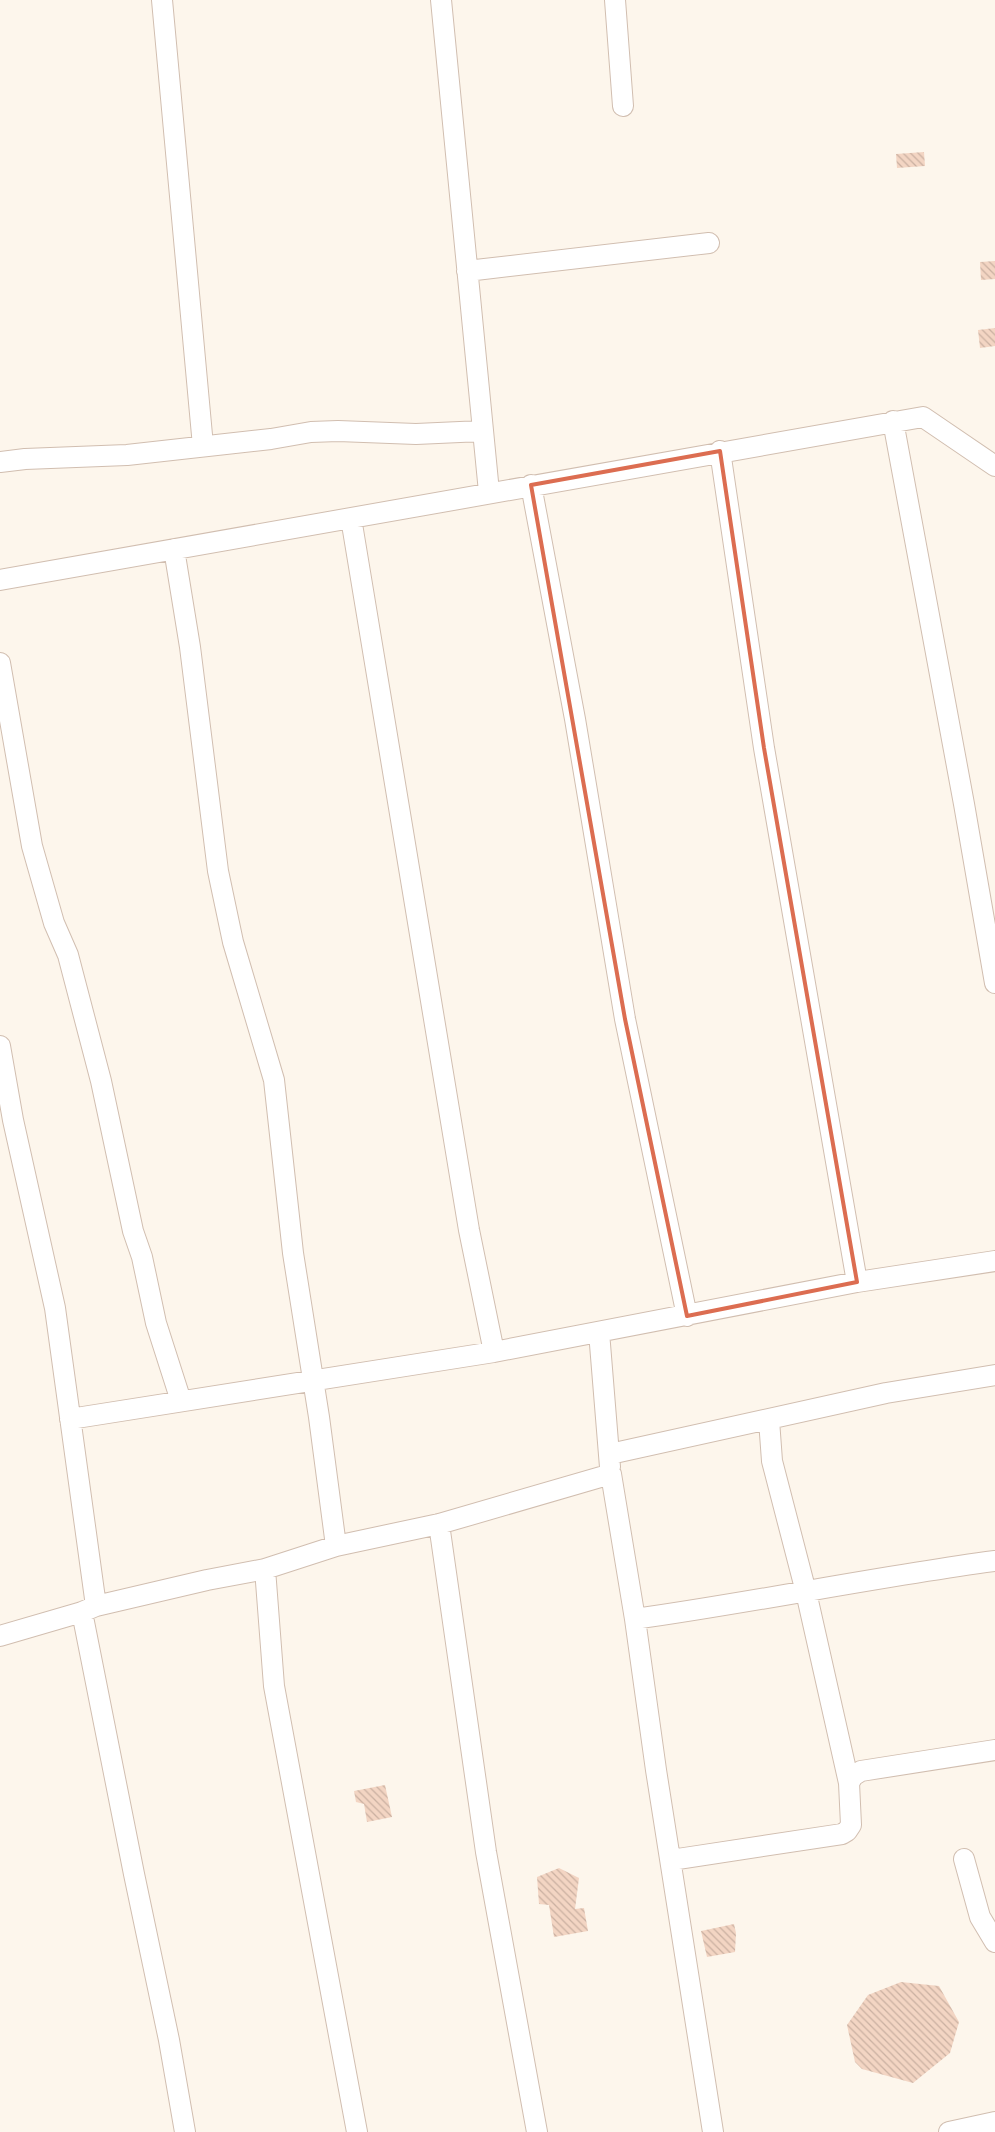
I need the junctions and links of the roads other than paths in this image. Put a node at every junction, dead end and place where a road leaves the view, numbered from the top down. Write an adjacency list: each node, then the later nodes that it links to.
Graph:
1 (162, 0): 9 (street)
2 (440, 0): 6 (street)
3 (615, 0): 4 (street)
4 (622, 106)
5 (709, 244): 6 (street)
6 (467, 271): 8 (street)
7 (893, 422): 10 (street); 12 (street); 19 (street)
8 (482, 431): 9 (street); 14 (street)
9 (203, 446): 11 (street)
10 (720, 451): 13 (street); 22 (street)
11 (0, 462)
12 (995, 466)
13 (531, 485): 14 (street); 23 (street)
14 (489, 492): 15 (street)
15 (351, 518): 16 (street); 25 (street)
16 (174, 550): 17 (street); 27 (street)
17 (0, 580)
18 (0, 663): 28 (street)
19 (995, 983)
20 (0, 1046): 29 (street)
21 (995, 1262): 22 (street)
22 (857, 1282): 23 (street)
23 (686, 1316): 24 (street)
24 (599, 1332): 25 (street); 31 (street)
25 (494, 1352): 27 (street)
26 (995, 1375): 30 (street)
27 (313, 1380): 28 (street); 33 (street)
28 (181, 1401): 29 (street)
29 (70, 1419): 37 (street)
30 (769, 1420): 31 (street); 36 (street)
31 (610, 1464): 32 (street); 38 (street)
32 (439, 1524): 33 (street); 48 (street)
33 (336, 1546): 35 (street)
34 (995, 1561): 36 (street)
35 (265, 1569): 37 (street); 47 (street)
36 (806, 1592): 38 (street); 41 (street)
37 (89, 1609): 39 (street); 46 (street)
38 (635, 1619): 43 (street)
39 (0, 1636)
40 (995, 1750): 41 (street)
41 (849, 1783): 43 (street)
42 (964, 1859): 44 (street)
43 (671, 1860): 49 (street)
44 (995, 1942)
45 (995, 2122): 50 (street)
46 (186, 2132)
47 (357, 2132)
48 (537, 2132)
49 (714, 2132)
50 (949, 2132)

